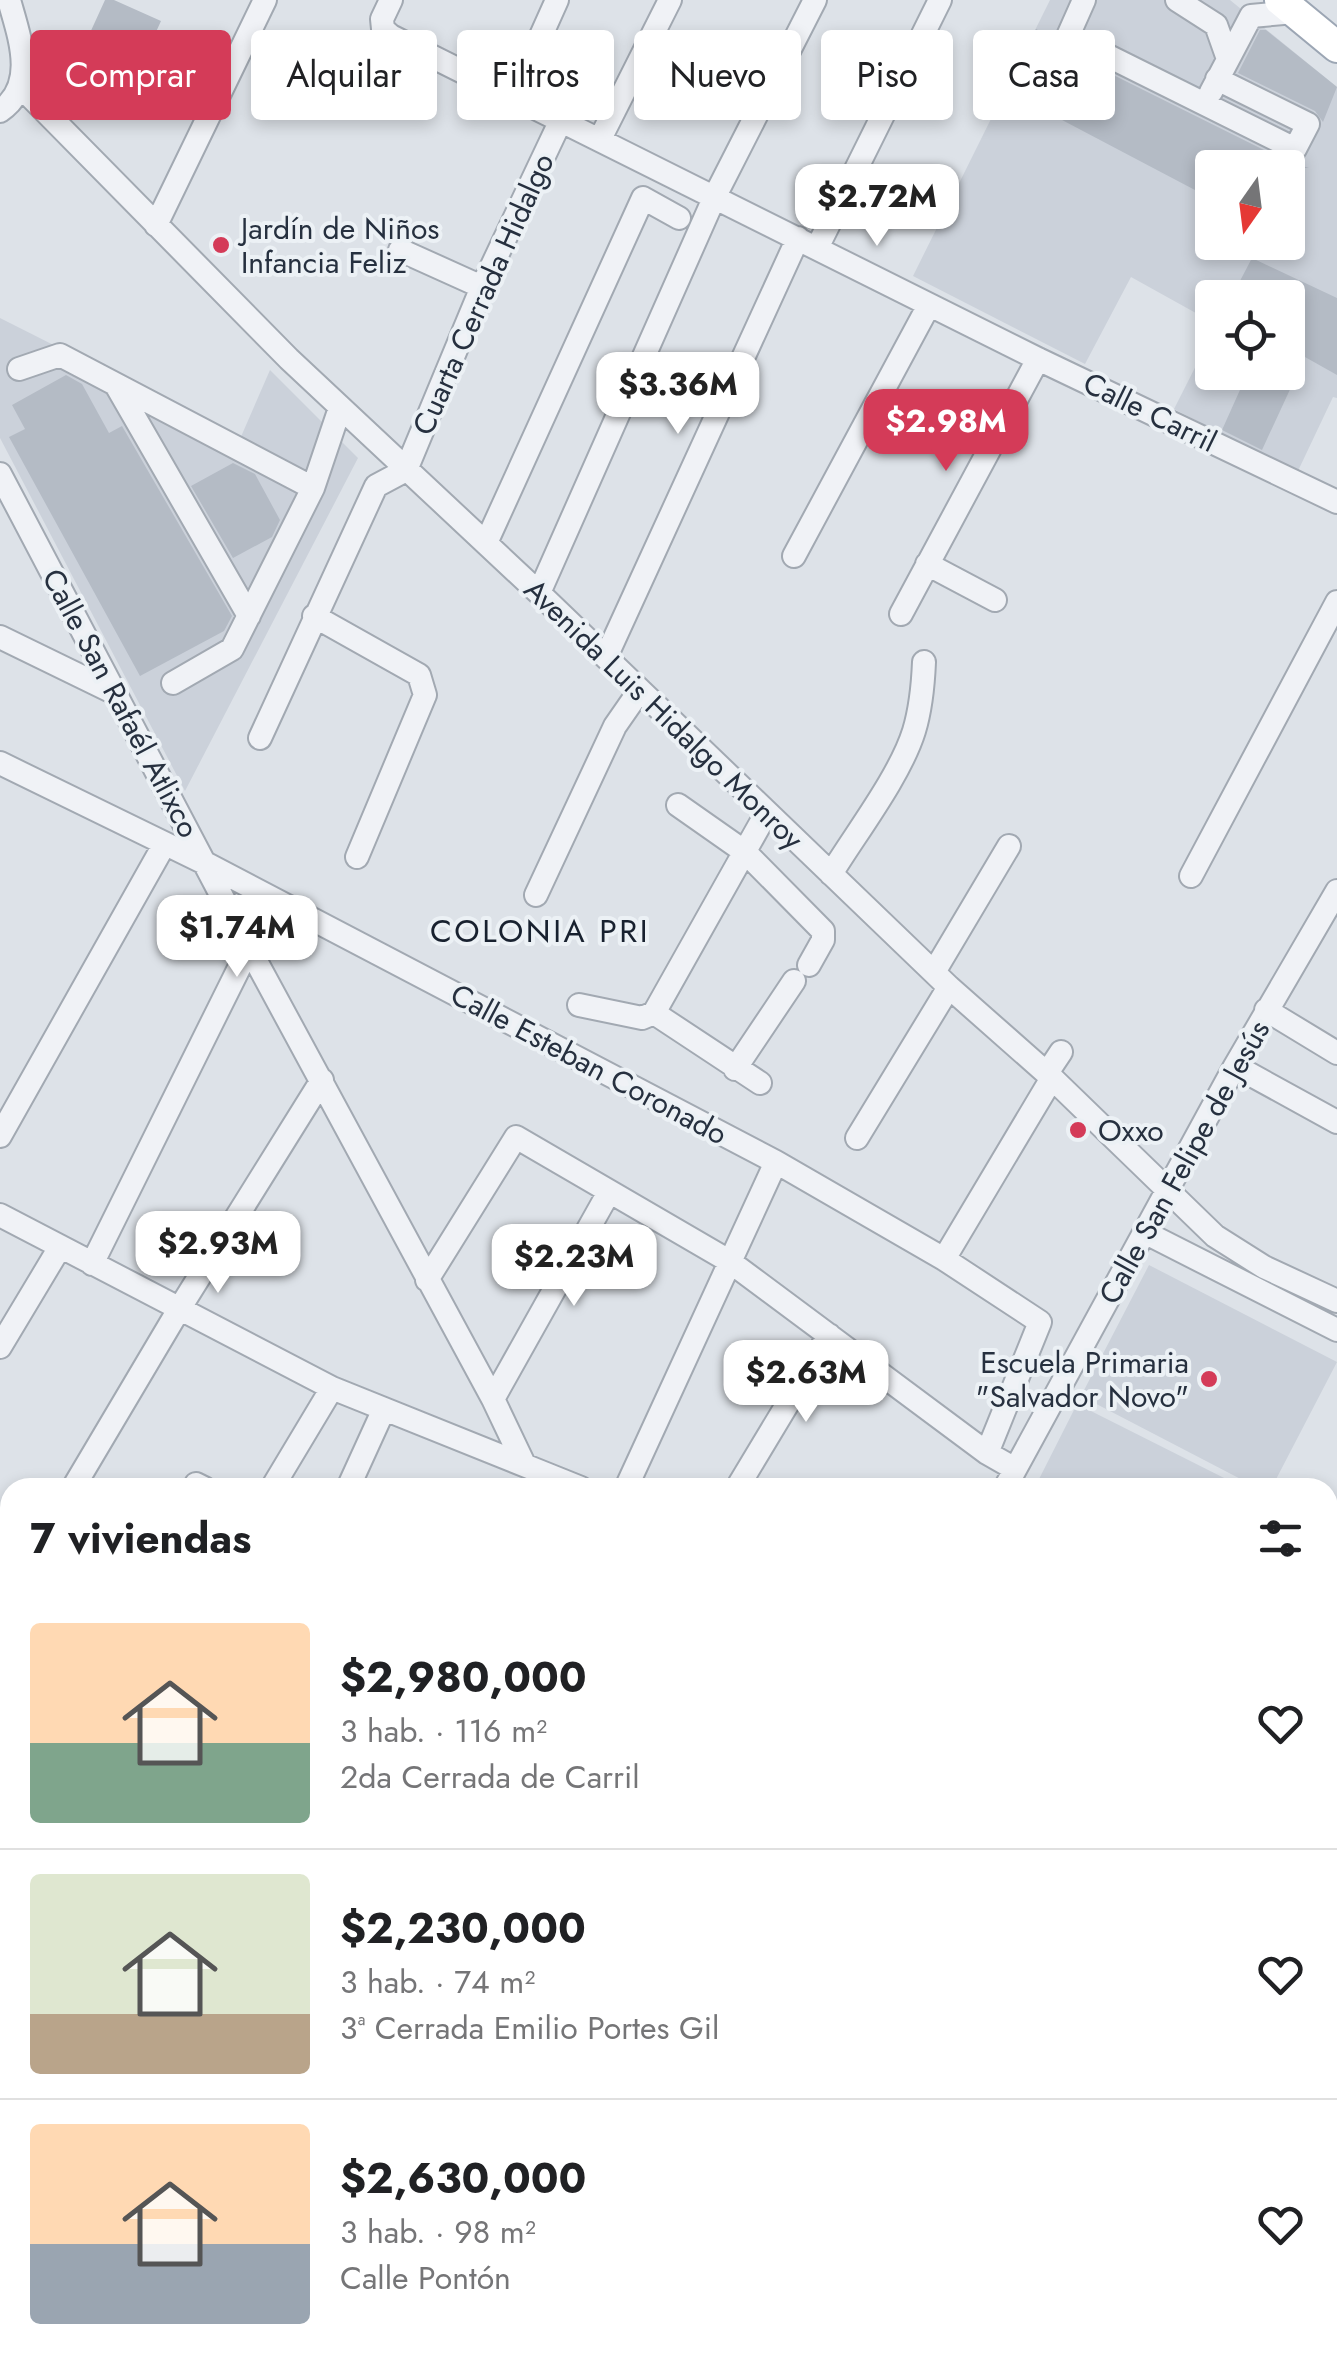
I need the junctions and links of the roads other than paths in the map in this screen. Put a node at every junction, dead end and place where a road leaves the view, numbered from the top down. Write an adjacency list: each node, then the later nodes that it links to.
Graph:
1 (9, 0): 15 (street)
2 (265, 0): 22 (street)
3 (556, 0): 11 (street)
4 (670, 0): 19 (street)
5 (815, 0): 20 (street)
6 (940, 0): 23 (street)
7 (1084, 0): 16 (street)
8 (1176, 0): 14 (street)
9 (1287, 6): 12 (main road); 14 (street)
10 (387, 9): 13 (street, Calle Carril)
11 (543, 30)
12 (1337, 46)
13 (457, 68)
14 (1223, 69): 16 (street); 16 (street)
15 (21, 87): 17 (street); 22 (street, Avenida Luis Hidalgo Monroy)
16 (1204, 104)
17 (0, 111)
18 (561, 120): 19 (street, Calle Carril); 25 (street, Cuarta Cerrada Hidalgo)
19 (600, 139): 20 (street, Calle Carril)
20 (716, 196): 23 (street, Calle Carril); 39 (street)
21 (679, 218): 36 (street)
22 (156, 225): 30 (street, Avenida Luis Hidalgo Monroy)
23 (807, 243): 26 (street, Calle Carril); 46 (street)
24 (400, 250): 25 (street)
25 (482, 288): 31 (street, Cuarta Cerrada Hidalgo)
26 (929, 305): 27 (street, Calle Carril); 37 (street)
27 (1038, 358): 34 (street, Calle Carril); 38 (street)
28 (18, 369): 29 (street)
29 (116, 385): 33 (street); 43 (street)
30 (340, 408): 31 (street, Avenida Luis Hidalgo Monroy); 33 (street)
31 (406, 470): 36 (street, Avenida Luis Hidalgo Monroy); 44 (street)
32 (0, 474): 35 (street, Calle San Rafaél Atlixco)
33 (313, 488): 43 (street)
34 (1337, 502)
35 (10, 510): 50 (street, Calle San Rafaél Atlixco)
36 (486, 544): 39 (street, Avenida Luis Hidalgo Monroy)
37 (794, 556)
38 (926, 564): 40 (street); 42 (street)
39 (539, 593): 46 (street, Avenida Luis Hidalgo Monroy)
40 (995, 600)
41 (1337, 602): 61 (street)
42 (901, 614)
43 (249, 616): 48 (street)
44 (314, 616): 51 (street); 58 (street)
45 (0, 637): 50 (street)
46 (606, 657): 49 (street, Avenida Luis Hidalgo Monroy)
47 (924, 662): 60 (street)
48 (173, 683)
49 (640, 690): 54 (street, Avenida Luis Hidalgo Monroy); 63 (street)
50 (115, 693): 59 (street, Calle San Rafaél Atlixco)
51 (260, 738)
52 (0, 764): 55 (street, Calle Esteban Coronado)
53 (678, 805): 57 (street)
54 (768, 812): 57 (street); 60 (street, Avenida Luis Hidalgo Monroy)
55 (164, 844): 59 (street, Calle Esteban Coronado); 77 (street)
56 (1009, 846): 65 (street)
57 (745, 852): 68 (street); 72 (street)
58 (357, 856)
59 (207, 864): 64 (street, Calle San Rafaél Atlixco); 79 (street, Calle Esteban Coronado)
60 (831, 874): 65 (street, Avenida Luis Hidalgo Monroy)
61 (1191, 876)
62 (1337, 892): 67 (street, Calle San Felipe de Jesús)
63 (536, 895)
64 (249, 948): 74 (street, Calle San Rafaél Atlixco); 87 (street)
65 (941, 980): 73 (street, Avenida Luis Hidalgo Monroy); 78 (street)
66 (579, 1005): 68 (street)
67 (1266, 1010): 70 (street); 71 (street, Calle San Felipe de Jesús)
68 (654, 1013): 72 (street)
69 (1060, 1052): 73 (street)
70 (1337, 1052)
71 (1235, 1066): 76 (street); 80 (street, Calle San Felipe de Jesús)
72 (735, 1069): 75 (street)
73 (1050, 1075): 80 (street, Avenida Luis Hidalgo Monroy); 85 (street)
74 (322, 1080): 88 (street, Calle San Rafaél Atlixco); 90 (street)
75 (760, 1083)
76 (1337, 1122)
77 (0, 1136)
78 (857, 1138)
79 (776, 1162): 85 (street, Calle Esteban Coronado); 86 (street)
80 (1169, 1191): 83 (street, Calle San Felipe de Jesús); 89 (street, Avenida Luis Hidalgo Monroy)
81 (609, 1192): 86 (street); 88 (street); 95 (street)
82 (0, 1215): 84 (street)
83 (1146, 1232): 91 (street); 106 (street, Calle San Felipe de Jesús)
84 (60, 1247): 87 (street); 93 (street)
85 (944, 1259): 97 (street, Calle Esteban Coronado)
86 (729, 1261): 92 (street); 103 (street)
87 (92, 1264): 90 (street)
88 (428, 1280): 95 (street, Calle San Rafaél Atlixco)
89 (1335, 1295)
90 (178, 1310): 94 (street); 99 (street)
91 (1337, 1330)
92 (829, 1334): 97 (street); 104 (street)
93 (0, 1347)
94 (332, 1388): 96 (street); 100 (street)
95 (493, 1399): 98 (street, Calle San Rafaél Atlixco)
96 (384, 1409): 98 (street); 101 (street)
97 (987, 1453): 105 (street)
98 (523, 1462): 102 (street)
99 (80, 1478)
100 (278, 1478)
101 (353, 1478)
102 (558, 1478)
103 (631, 1478)
104 (743, 1478)
105 (1004, 1478)
106 (1011, 1478)

